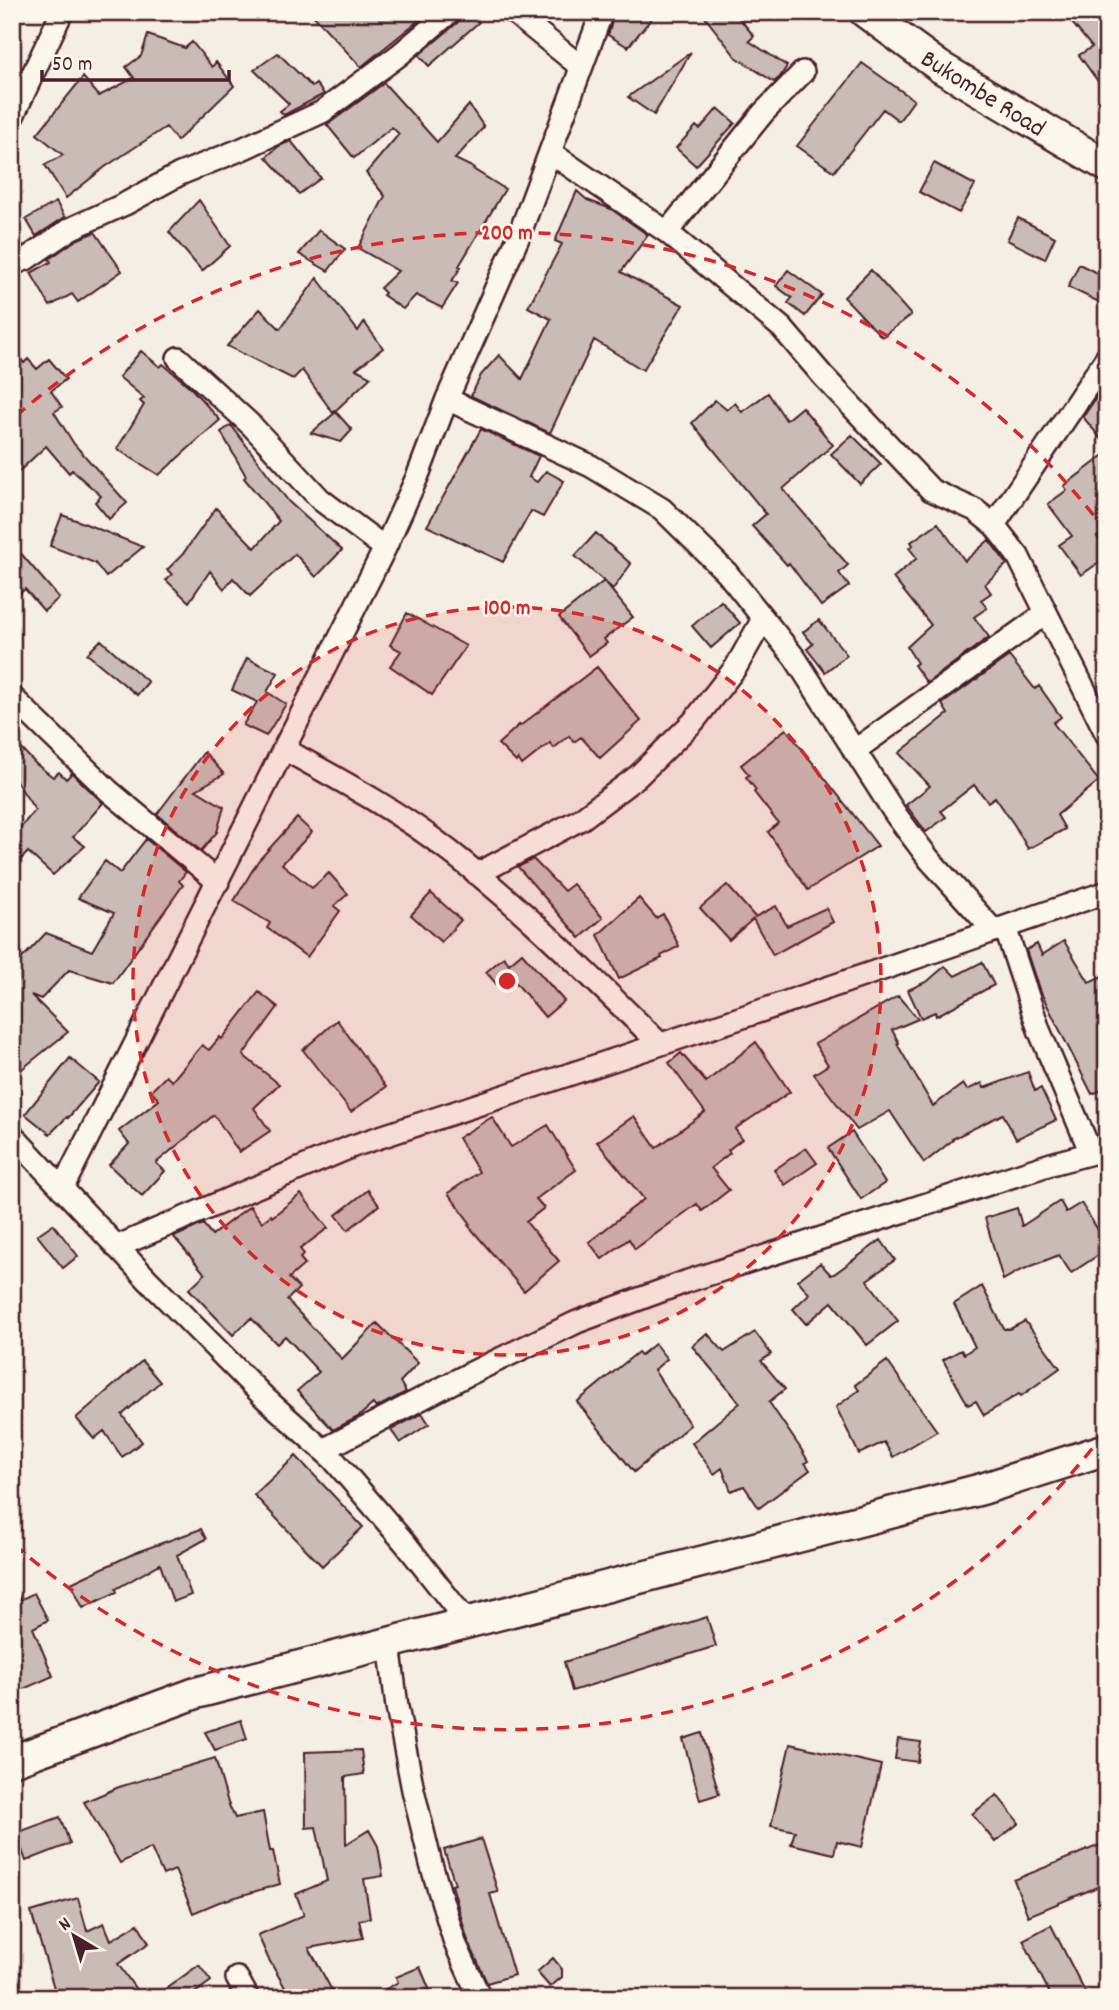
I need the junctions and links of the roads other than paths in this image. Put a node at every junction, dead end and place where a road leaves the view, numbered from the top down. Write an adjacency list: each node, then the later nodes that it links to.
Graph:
1 (62, 12): 8 (street)
2 (450, 12): 12 (street)
3 (513, 12): 6 (street)
4 (602, 12): 6 (street)
5 (865, 12): 10 (street, Bukombe Road)
6 (581, 67): 9 (street)
7 (803, 72): 11 (street)
8 (12, 118)
9 (551, 153): 11 (street); 15 (street)
10 (1107, 166)
11 (667, 232): 16 (street)
12 (12, 264)
13 (1107, 357): 16 (street)
14 (178, 358): 17 (street)
15 (447, 399): 17 (street); 19 (street)
16 (994, 525): 18 (street)
17 (385, 548): 22 (street)
18 (1046, 613): 21 (street); 23 (street)
19 (763, 619): 23 (street); 24 (street)
20 (12, 697): 25 (street)
21 (1107, 735)
22 (284, 749): 24 (street); 25 (street)
23 (853, 751): 27 (street)
24 (477, 874): 28 (street)
25 (218, 882): 31 (street)
26 (1107, 892): 27 (street)
27 (999, 929): 28 (street); 30 (street)
28 (660, 1044): 32 (street)
29 (12, 1135): 31 (street)
30 (1099, 1151): 34 (street)
31 (62, 1189): 32 (street)
32 (116, 1247): 34 (street)
33 (1107, 1449): 35 (street)
34 (323, 1450): 35 (street)
35 (467, 1622): 36 (street)
36 (389, 1643): 37 (street); 40 (street)
37 (12, 1760)
38 (237, 1978): 39 (street)
39 (248, 1998)
40 (480, 1998)

